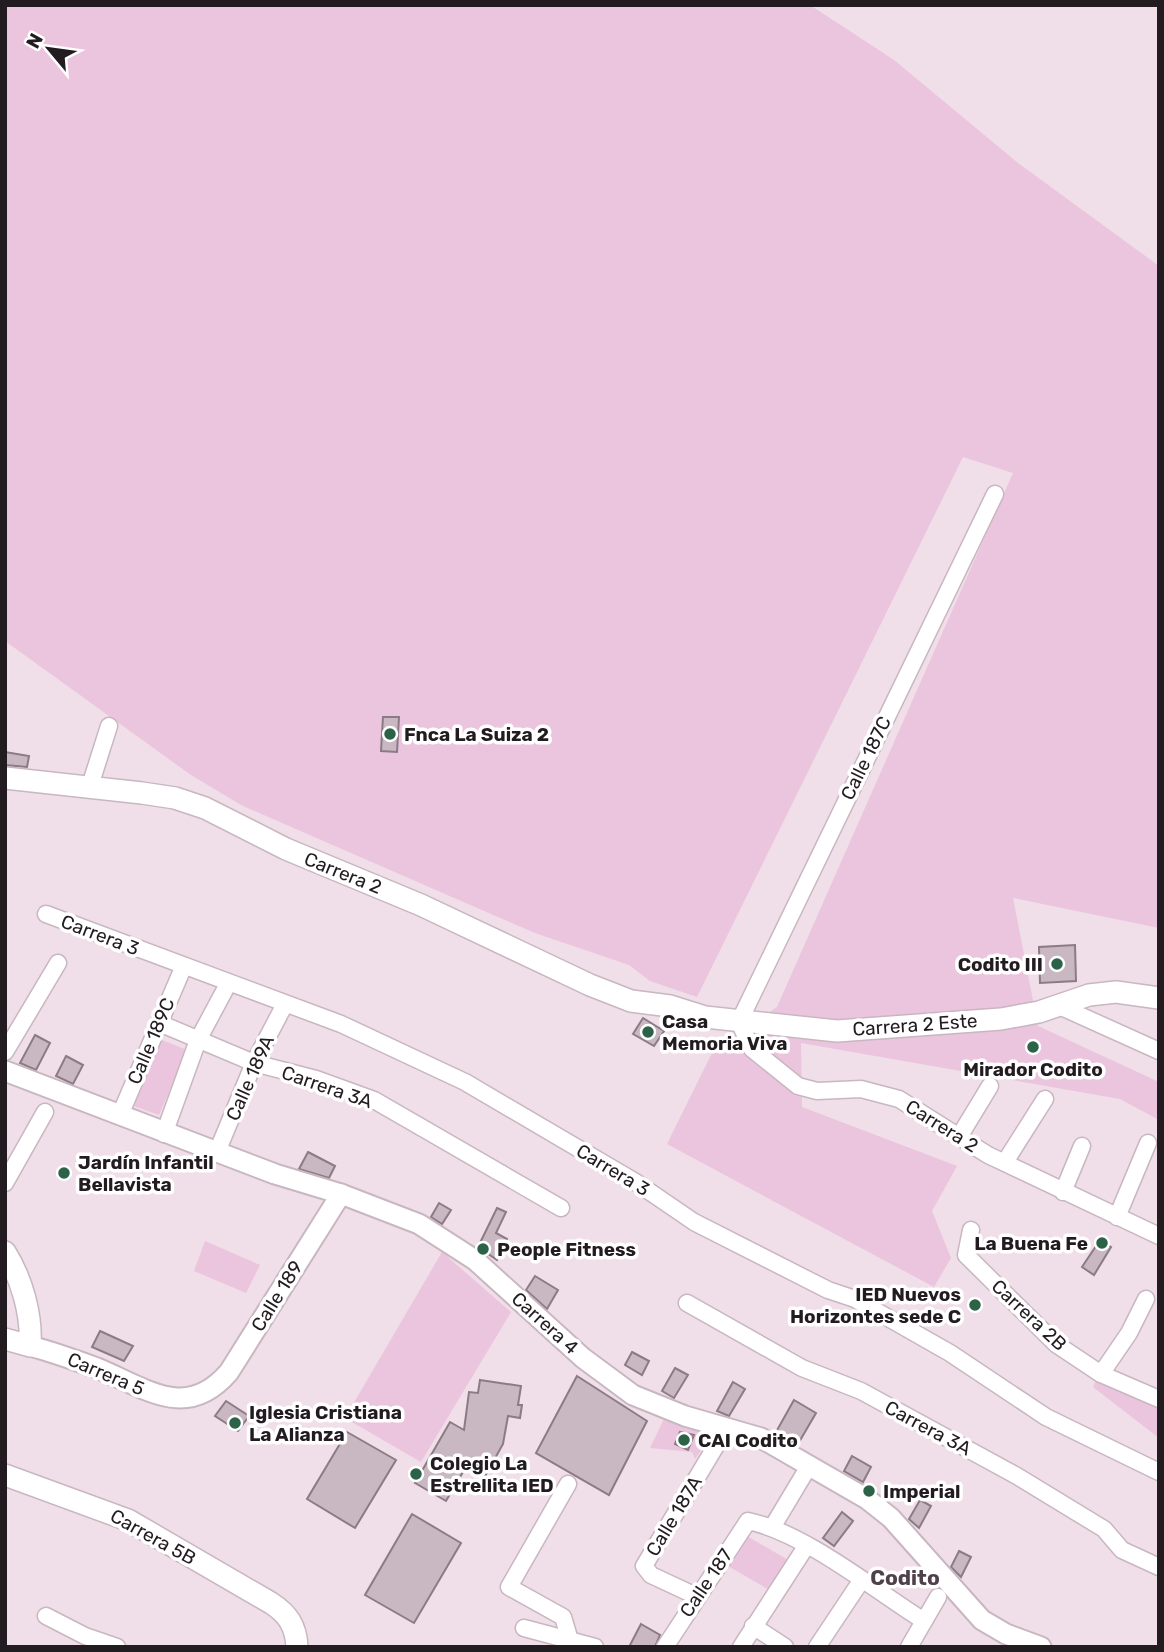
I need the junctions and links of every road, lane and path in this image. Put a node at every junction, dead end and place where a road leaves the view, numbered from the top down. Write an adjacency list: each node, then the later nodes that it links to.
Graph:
1 (995, 494): 13 (street, Calle 187C)
2 (109, 726): 4 (street)
3 (5, 778): 4 (main road, Carrera 2)
4 (89, 789): 12 (main road, Carrera 2)
5 (46, 914): 7 (street, Carrera 3)
6 (58, 963): 17 (street)
7 (183, 968): 8 (street, Carrera 3); 14 (street, Calle 189C)
8 (228, 984): 10 (street, Carrera 3); 15 (street)
9 (1159, 998): 11 (main road, Carrera 2 Este)
10 (285, 1004): 18 (street, Calle 189A); 48 (street, Carrera 3)
11 (1057, 1005): 13 (main road, Carrera 2 Este); 16 (street)
12 (670, 1006): 13 (main road, Carrera 2 Este)
13 (738, 1022): 25 (street, Carrera 2)
14 (159, 1023): 15 (street, Carrera 3A); 23 (street, Calle 189C)
15 (198, 1040): 18 (street, Carrera 3A); 24 (street)
16 (1159, 1051)
17 (5, 1052)
18 (254, 1063): 28 (street, Calle 189A); 34 (street, Carrera 3A)
19 (5, 1071): 23 (street, Carrera 4)
20 (990, 1086): 25 (street)
21 (1045, 1099): 29 (street)
22 (45, 1112): 30 (street)
23 (120, 1115): 24 (street, Carrera 4)
24 (164, 1134): 28 (street, Carrera 4)
25 (959, 1137): 29 (street, Carrera 2)
26 (1148, 1143): 35 (street)
27 (1082, 1146): 32 (street)
28 (218, 1152): 33 (street, Carrera 4)
29 (1005, 1162): 32 (street, Carrera 2)
30 (10, 1163): 31 (street)
31 (5, 1183)
32 (1063, 1192): 35 (street, Carrera 2)
33 (341, 1194): 44 (street, Calle 189); 46 (street, Carrera 4)
34 (561, 1208)
35 (1117, 1217): 37 (street, Carrera 2)
36 (971, 1230): 43 (street, Carrera 2B)
37 (1159, 1236)
38 (5, 1252): 42 (main road)
39 (1146, 1299): 43 (street)
40 (687, 1303): 53 (street, Carrera 3A)
41 (5, 1339): 42 (main road, Carrera 5)
42 (30, 1346): 44 (street, Carrera 5)
43 (1101, 1374): 45 (street, Carrera 2B)
44 (207, 1391)
45 (1159, 1399)
46 (726, 1429): 47 (street, Carrera 4); 55 (street, Calle 187A)
47 (809, 1466): 51 (street); 70 (street, Carrera 4)
48 (1159, 1472)
49 (5, 1475): 63 (main road, Carrera 5B)
50 (568, 1484): 61 (street)
51 (773, 1526): 52 (street); 55 (street, Calle 187)
52 (807, 1545): 54 (street); 59 (street)
53 (1159, 1567)
54 (861, 1581): 58 (street); 68 (street)
55 (696, 1596): 65 (street, Calle 187)
56 (938, 1597): 58 (street)
57 (46, 1616): 62 (street)
58 (924, 1621): 69 (street)
59 (753, 1626): 66 (street); 67 (street)
60 (524, 1628): 61 (street)
61 (569, 1637): 64 (street)
62 (117, 1647)
63 (297, 1647)
64 (595, 1647)
65 (665, 1647)
66 (741, 1647)
67 (785, 1647)
68 (817, 1647)
69 (909, 1647)
70 (1041, 1647)

